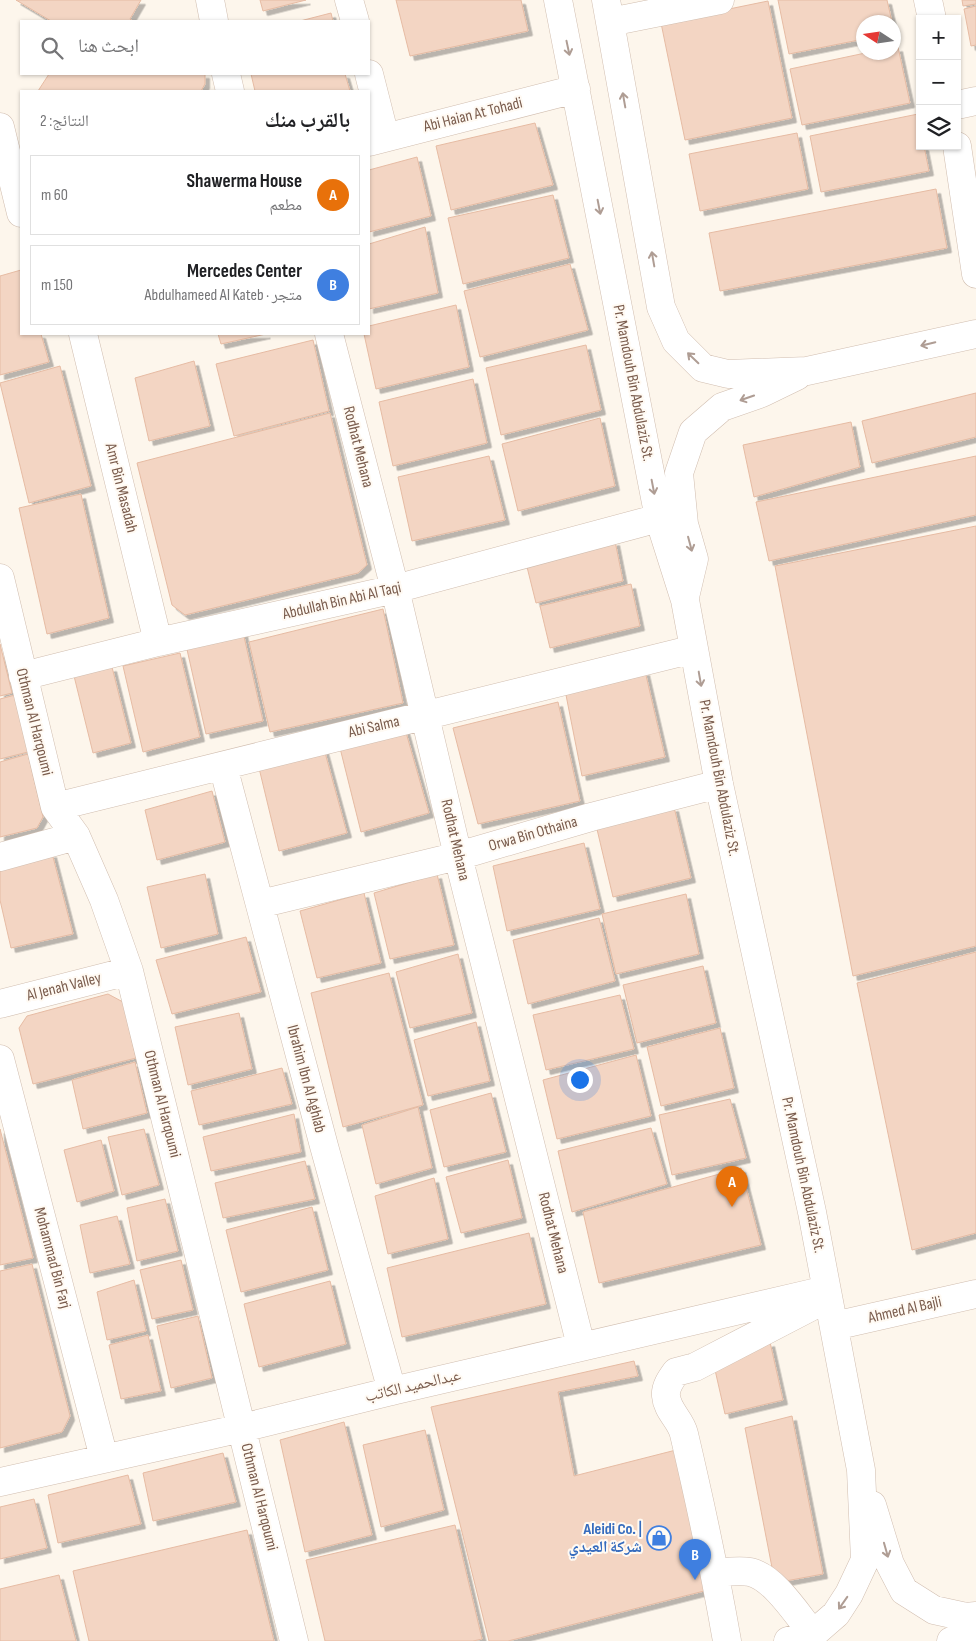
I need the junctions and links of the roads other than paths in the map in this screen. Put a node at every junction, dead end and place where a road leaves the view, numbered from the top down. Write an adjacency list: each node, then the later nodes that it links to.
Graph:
1 (210, 0): 8 (street)
2 (350, 0): 9 (street)
3 (558, 0): 13 (street, Pr. Mamdouh Bin Abdulaziz St., one-way to 13)
4 (720, 0): 6 (street)
5 (928, 0): 7 (street)
6 (608, 11): 26 (street, one-way to 6)
7 (931, 15)
8 (214, 20)
9 (355, 20)
10 (226, 75): 12 (street)
11 (369, 75): 17 (street)
12 (230, 90)
13 (576, 90): 17 (street, Abi Haian At Tohadi); 27 (street, Pr. Mamdouh Bin Abdulaziz St., one-way to 27)
14 (976, 101): 15 (street)
15 (961, 104)
16 (0, 127): 19 (street)
17 (377, 140)
18 (958, 150): 22 (street)
19 (20, 210)
20 (20, 214): 21 (street)
21 (0, 220)
22 (976, 274)
23 (976, 334): 26 (street, one-way to 26)
24 (84, 335): 31 (street, Amr Bin Masadah)
25 (329, 335): 29 (street, Rodhat Mehana)
26 (807, 372): 30 (street, one-way to 30)
27 (659, 518): 29 (street, Abdullah Bin Abi Al Taqi); 30 (street, Pr. Mamdouh Bin Abdulaziz St.)
28 (0, 578): 33 (street, Othman Al Harqoumi)
29 (395, 589): 31 (street, Abdullah Bin Abi Al Taqi); 34 (street, Rodhat Mehana)
30 (685, 600): 32 (street, Pr. Mamdouh Bin Abdulaziz St.)
31 (158, 642): 33 (street, Abdullah Bin Abi Al Taqi)
32 (694, 649): 34 (street, Abi Salma); 36 (street, Pr. Mamdouh Bin Abdulaziz St., one-way to 36)
33 (23, 676): 37 (street, Othman Al Harqoumi)
34 (425, 715): 35 (street, Abi Salma); 39 (street, Rodhat Mehana)
35 (223, 766): 37 (street, Abi Salma); 41 (street, Ibrahim Ibn Al Aghlab)
36 (719, 784): 39 (street, Orwa Bin Othaina); 45 (street, Pr. Mamdouh Bin Abdulaziz St.)
37 (55, 807): 38 (street, Othman Al Harqoumi)
38 (76, 836): 40 (street); 42 (street, Othman Al Harqoumi)
39 (458, 856): 41 (street, Orwa Bin Othaina); 48 (street, Rodhat Mehana)
40 (0, 857)
41 (260, 904): 49 (street, Ibrahim Ibn Al Aghlab)
42 (129, 971): 43 (street, Al Jenah Valley); 50 (street, Othman Al Harqoumi)
43 (0, 1004)
44 (0, 1059): 51 (street, Mohammad Bin Farj)
45 (827, 1294): 47 (street, Pr. Mamdouh Bin Abdulaziz St.); 48 (street, عبدالحميد الكاتب); 54 (street)
46 (976, 1294): 47 (street, Ahmed Al Bajli)
47 (834, 1326): 52 (street, Pr. Mamdouh Bin Abdulaziz St.)
48 (581, 1346): 49 (street, عبدالحميد الكاتب)
49 (392, 1391): 50 (street, عبدالحميد الكاتب)
50 (242, 1428): 51 (street, عبدالحميد الكاتب); 58 (street, Othman Al Harqoumi)
51 (104, 1458): 53 (street, عبدالحميد الكاتب)
52 (861, 1470): 55 (street, one-way to 55); 56 (street, Pr. Mamdouh Bin Abdulaziz St., one-way to 56)
53 (0, 1482)
54 (715, 1573): 56 (street); 59 (street)
55 (976, 1616)
56 (814, 1634): 60 (street)
57 (976, 1635): 61 (street)
58 (294, 1641)
59 (727, 1641)
60 (788, 1641)
61 (951, 1641)

